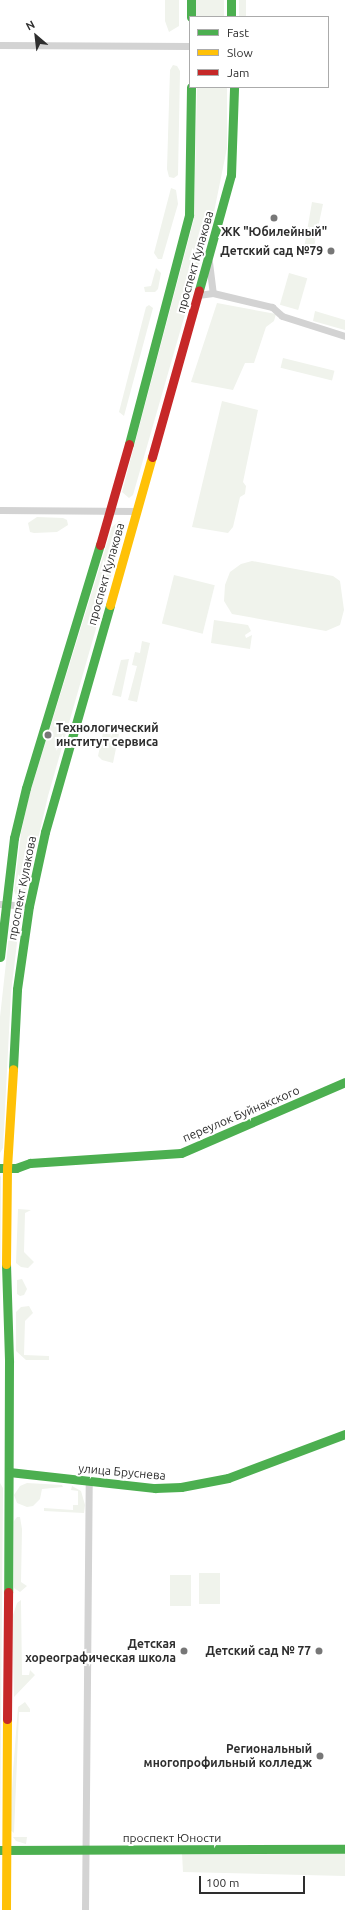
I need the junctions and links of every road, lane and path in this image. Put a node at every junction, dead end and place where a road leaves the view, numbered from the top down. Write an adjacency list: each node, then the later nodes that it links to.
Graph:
1 (191, 0): 3 (main road)
2 (231, 0): 4 (main road)
3 (191, 16)
4 (232, 16)
5 (0, 45): 6 (street)
6 (189, 46)
7 (191, 88): 15 (main road, проспект Кулакова)
8 (234, 88): 9 (main road, проспект Кулакова)
9 (209, 258): 10 (street); 11 (main road, проспект Кулакова)
10 (213, 293): 11 (street); 12 (street)
11 (198, 295): 14 (main road, проспект Кулакова)
12 (345, 336)
13 (0, 510): 15 (street)
14 (136, 511): 15 (street); 17 (main road, проспект Кулакова)
15 (111, 512): 16 (main road, проспект Кулакова)
16 (3, 904): 17 (street); 18 (main road, проспект Кулакова)
17 (29, 906): 20 (main road, проспект Кулакова)
18 (0, 957)
19 (345, 1082): 20 (main road, переулок Буйнакского)
20 (4, 1168): 22 (main road, проспект Кулакова)
21 (345, 1434): 23 (main road, улица Бруснева)
22 (4, 1472): 23 (main road, улица Бруснева); 25 (main road, проспект Кулакова)
23 (89, 1481): 26 (street)
24 (345, 1849): 26 (main road, проспект Юности)
25 (3, 1850): 26 (main road, проспект Юности); 27 (main road, проспект Кулакова)
26 (85, 1850): 28 (street)
27 (6, 1910)
28 (84, 1910)

